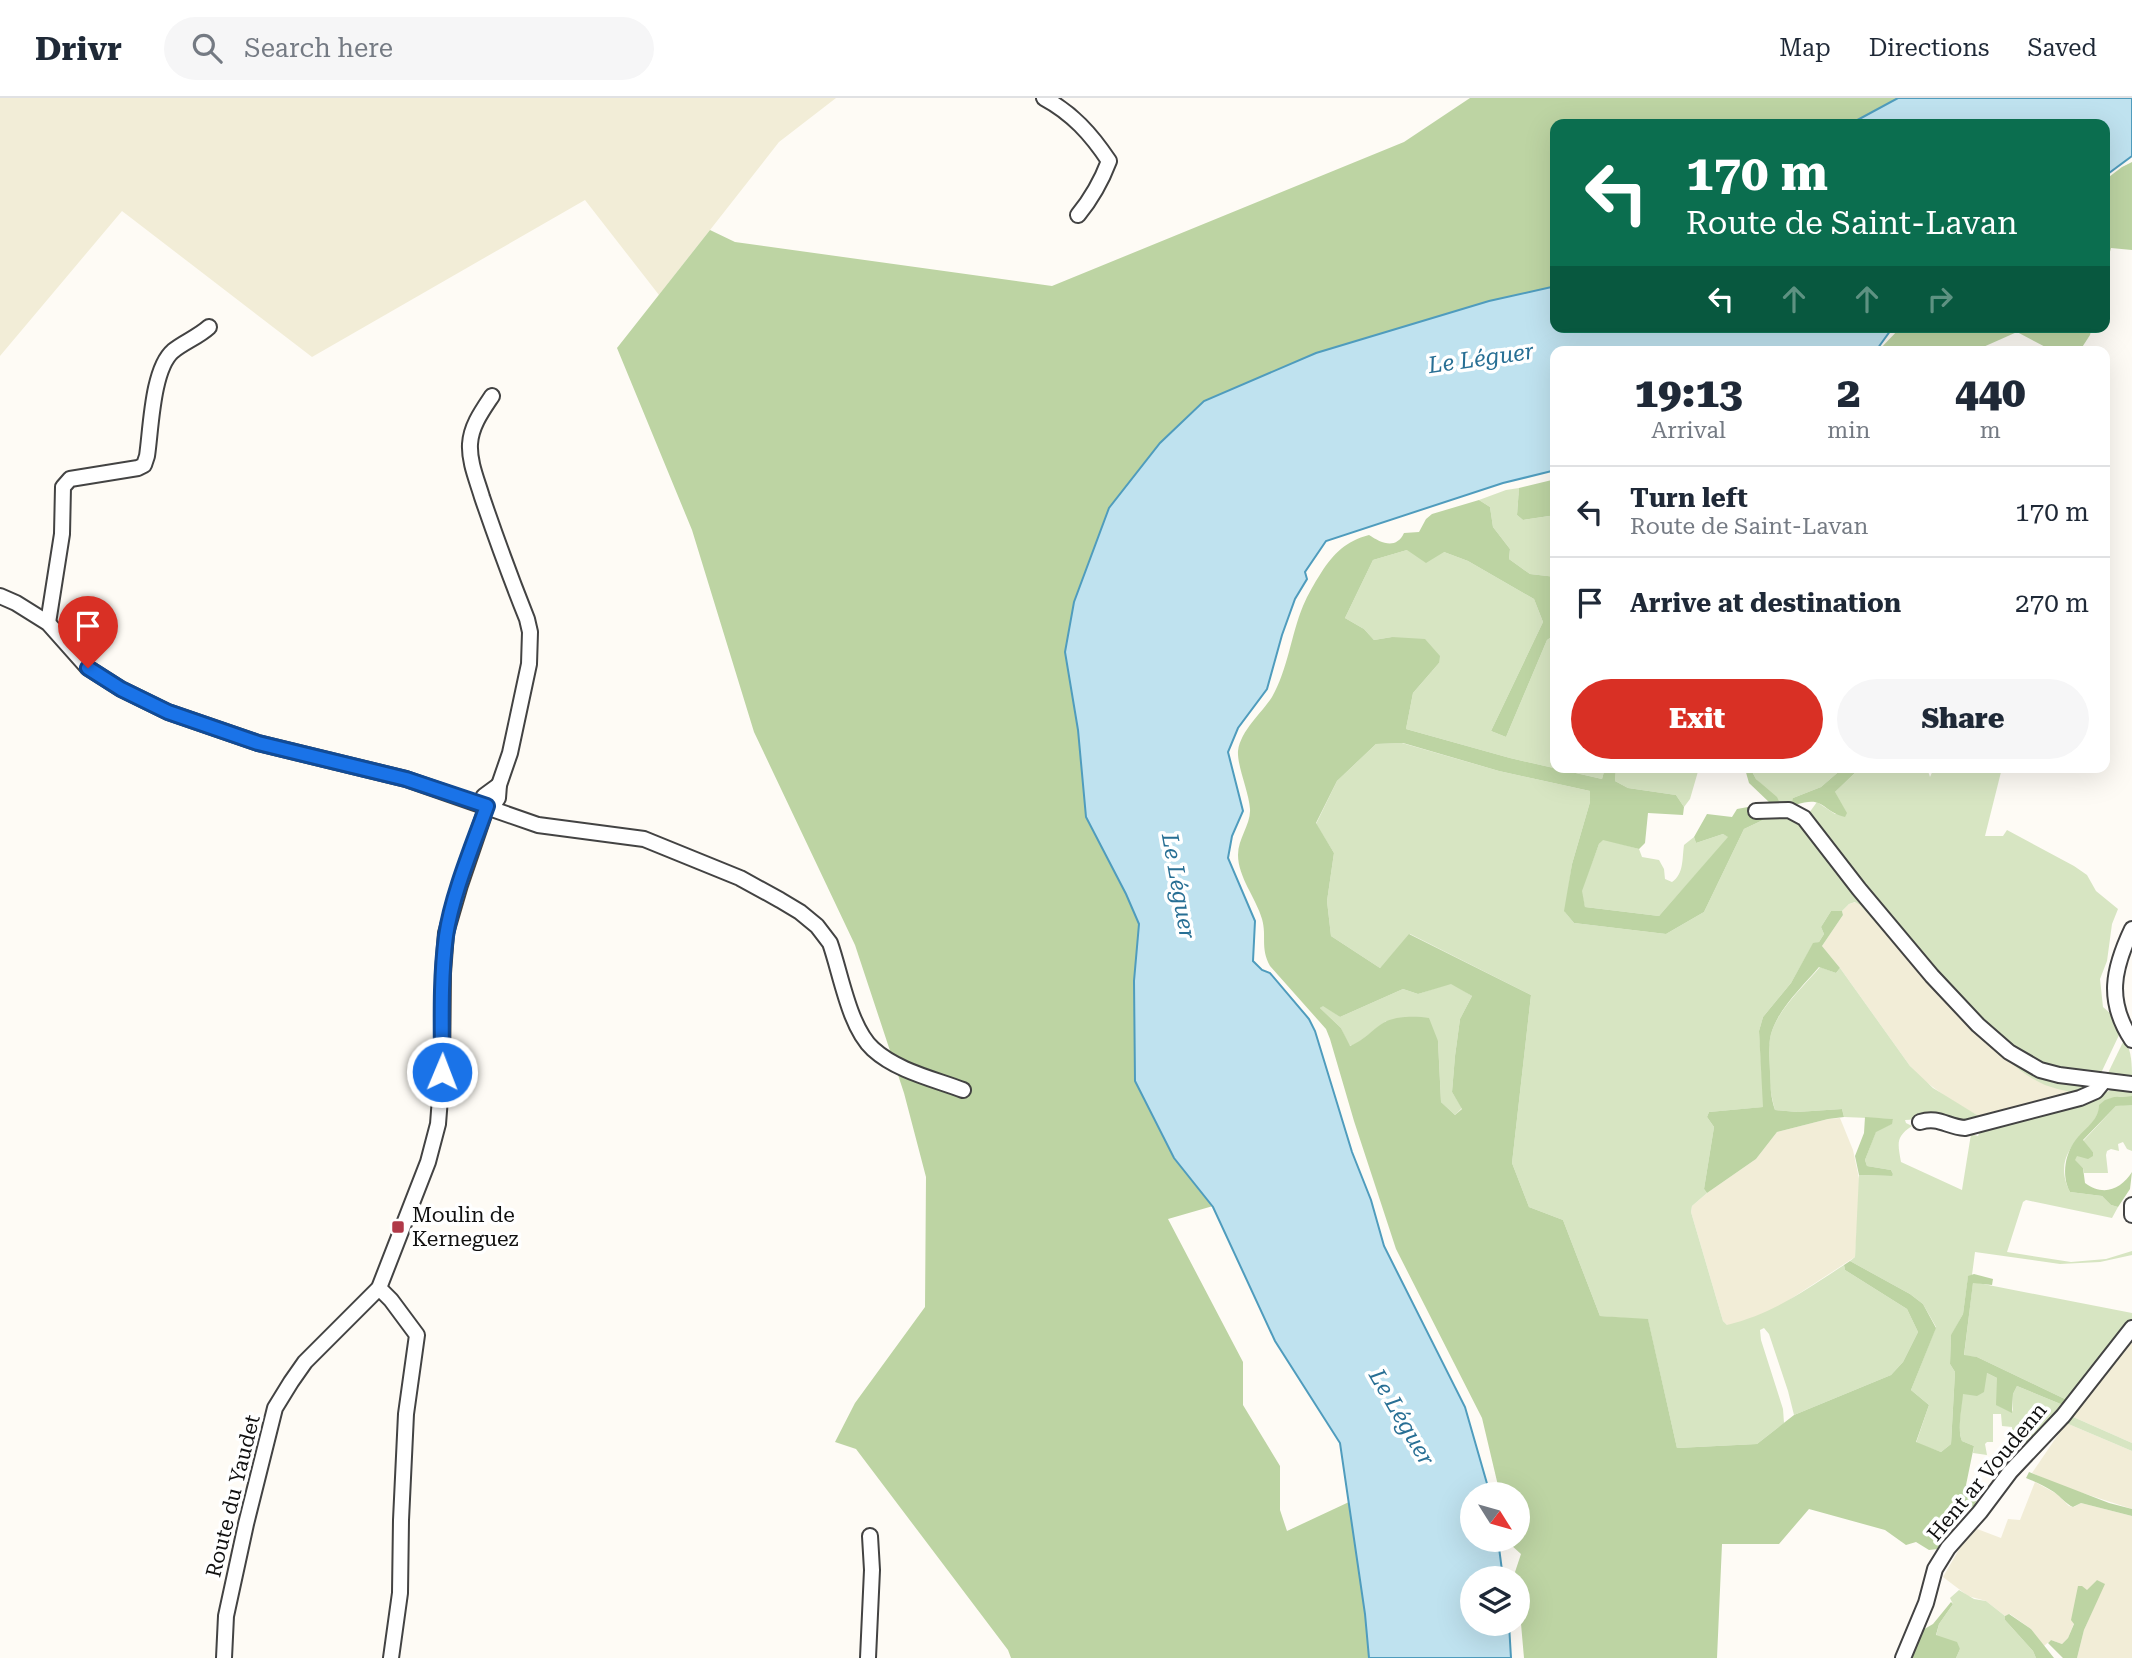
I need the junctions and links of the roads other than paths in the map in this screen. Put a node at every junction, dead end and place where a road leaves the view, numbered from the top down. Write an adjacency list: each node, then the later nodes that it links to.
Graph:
1 (1044, 98): 2 (street)
2 (1078, 215)
3 (209, 327): 6 (street)
4 (492, 396): 7 (street, Route du Yaudet)
5 (0, 596): 6 (street)
6 (48, 623): 7 (street)
7 (487, 806): 13 (street); 17 (street, Route du Yaudet)
8 (1756, 811): 11 (street)
9 (2132, 929): 10 (street)
10 (2132, 1040)
11 (2104, 1082): 12 (street); 14 (street)
12 (2132, 1084)
13 (963, 1090)
14 (1920, 1122)
15 (2132, 1205): 16 (street)
16 (2132, 1215)
17 (379, 1288): 20 (street, Route du Yaudet); 21 (street)
18 (2132, 1328): 23 (street, Hent ar Voudenn)
19 (870, 1536): 22 (street)
20 (224, 1658)
21 (391, 1658)
22 (868, 1658)
23 (1903, 1658)

